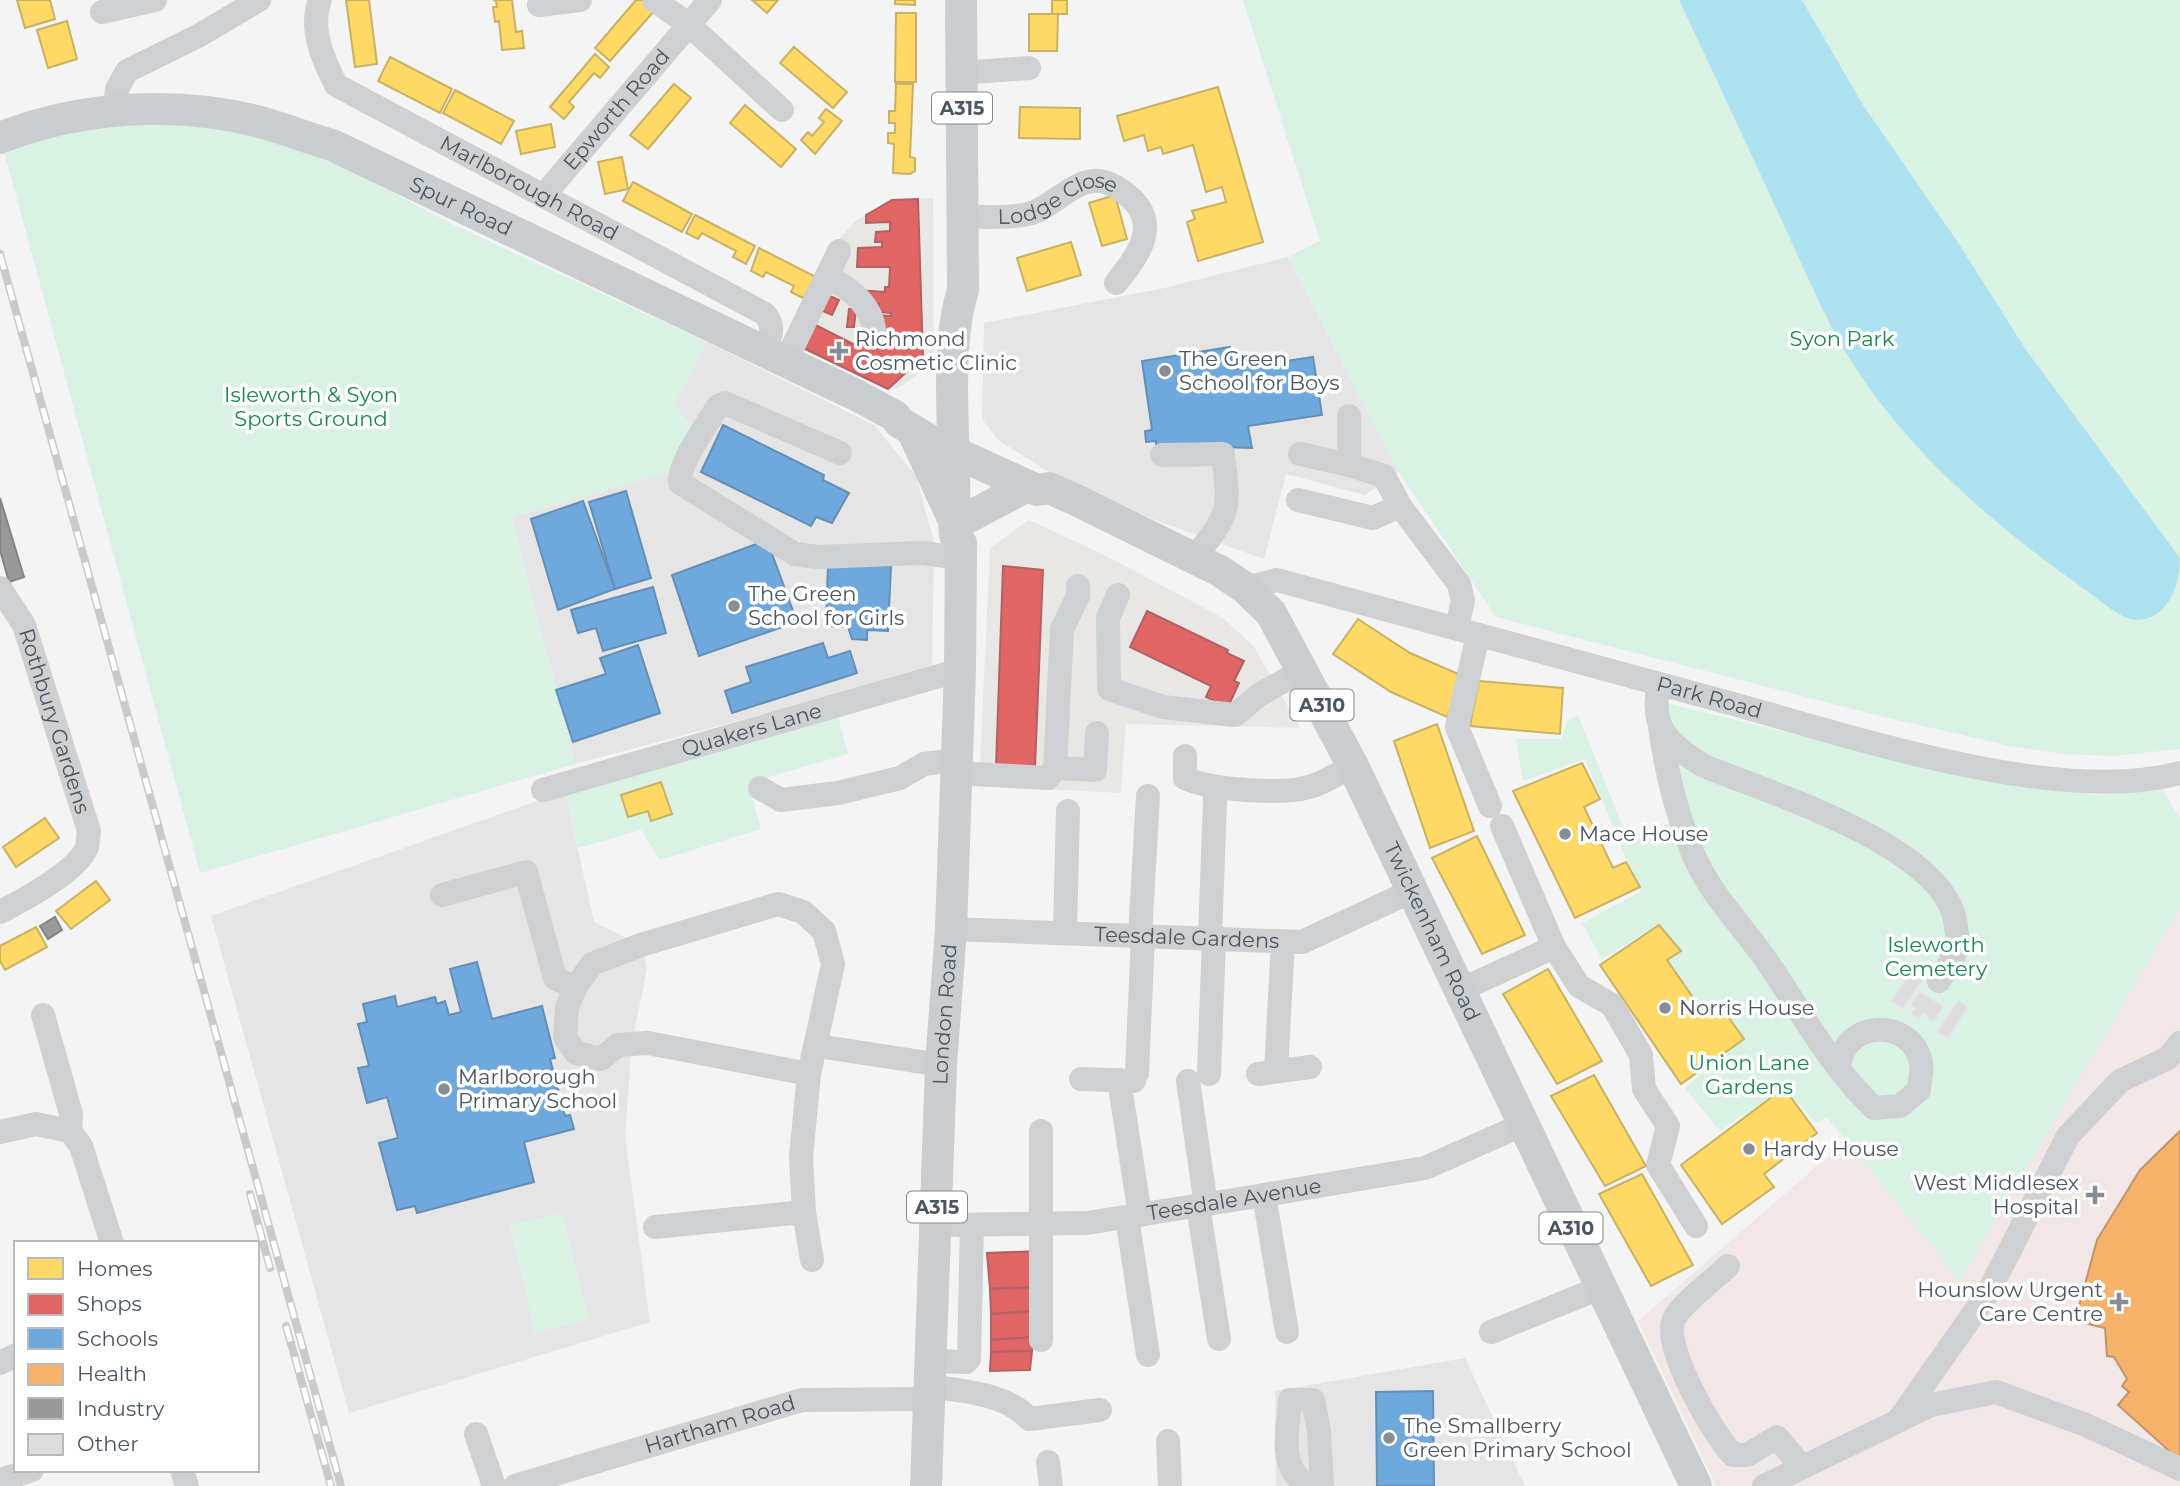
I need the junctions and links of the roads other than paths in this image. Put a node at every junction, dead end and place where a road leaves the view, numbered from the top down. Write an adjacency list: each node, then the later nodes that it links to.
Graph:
1 (155, 0): 9 (street)
2 (259, 0): 14 (street)
3 (320, 0): 16 (street, Marlborough Road)
4 (580, 0): 8 (street)
5 (654, 0): 10 (street)
6 (710, 0): 10 (street, Epworth Road)
7 (961, 0): 12 (main road, London Road / A315)
8 (539, 5)
9 (102, 12)
10 (689, 25): 13 (street); 16 (street, Epworth Road)
11 (1029, 68): 12 (street)
12 (961, 73): 17 (main road, London Road / A315)
13 (782, 110)
14 (114, 113): 15 (main road, Spur Road); 22 (main road, Spur Road)
15 (2, 137)
16 (544, 195): 22 (street, Marlborough Road)
17 (964, 217): 20 (street, Lodge Close); 25 (main road, London Road / A315)
18 (839, 251): 19 (street)
19 (827, 276): 21 (street); 22 (street)
20 (1116, 284)
21 (874, 329)
22 (775, 358): 24 (main road, Spur Road)
23 (1349, 416): 29 (street)
24 (904, 423): 25 (main road, Spur Road); 33 (main road)
25 (963, 448): 30 (main road, Twickenham Road / A310); 33 (main road, London Road / A315)
26 (840, 453): 33 (street)
27 (1300, 454): 29 (street)
28 (1162, 455): 34 (street)
29 (1349, 465): 32 (street)
30 (1038, 487): 33 (main road); 34 (main road, Twickenham Road / A310)
31 (1298, 500): 32 (street)
32 (1400, 506): 39 (street)
33 (961, 535): 40 (main road, London Road / A315)
34 (1194, 558): 37 (main road, Twickenham Road / A310)
35 (1078, 586): 48 (street)
36 (0, 588): 57 (street, Rothbury Gardens)
37 (1245, 588): 39 (street, Park Road); 41 (main road, Twickenham Road / A310)
38 (1118, 595): 41 (street)
39 (1467, 632): 42 (street, Park Road); 63 (street)
40 (960, 670): 47 (main road, London Road / A315); 51 (street, Quakers Lane)
41 (1303, 670): 46 (main road, Twickenham Road / A310)
42 (1659, 685): 43 (street); 49 (street, Park Road)
43 (1660, 727): 64 (street); 72 (street)
44 (1097, 733): 48 (street)
45 (1185, 756): 46 (street)
46 (1353, 766): 55 (main road, Twickenham Road / A310)
47 (955, 767): 48 (street); 50 (street); 58 (main road, London Road / A315)
48 (1055, 768)
49 (2180, 773)
50 (760, 788)
51 (543, 790)
52 (1148, 796): 60 (street)
53 (1215, 799): 61 (street)
54 (1069, 811): 59 (street)
55 (1412, 891): 62 (street, Teesdale Gardens); 66 (main road, Twickenham Road / A310)
56 (442, 895): 65 (street)
57 (0, 912)
58 (951, 929): 59 (street, Teesdale Gardens); 70 (main road, London Road / A315)
59 (1065, 932): 60 (street, Teesdale Gardens)
60 (1142, 935): 61 (street, Teesdale Gardens); 74 (street)
61 (1212, 939): 62 (street, Teesdale Gardens); 74 (street)
62 (1283, 942): 71 (street)
63 (1554, 947): 66 (street); 87 (street)
64 (1939, 981)
65 (575, 988): 69 (street); 73 (street)
66 (1458, 991): 76 (main road, Twickenham Road / A310)
67 (43, 1015): 77 (street)
68 (2180, 1044): 100 (street)
69 (818, 1046): 70 (street); 73 (street)
70 (941, 1065): 84 (main road, London Road / A315)
71 (1310, 1067)
72 (1839, 1068)
73 (809, 1074): 82 (street)
74 (1158, 1077): 75 (street); 81 (street); 83 (street)
75 (1081, 1079)
76 (1522, 1125): 80 (street, Teesdale Avenue); 92 (main road, Twickenham Road / A310)
77 (70, 1131): 79 (street); 89 (street)
78 (1041, 1131): 86 (street)
79 (0, 1132)
80 (1264, 1195): 81 (street, Teesdale Avenue); 93 (street)
81 (1202, 1205): 83 (street, Teesdale Avenue); 95 (street)
82 (804, 1212): 88 (street); 90 (street)
83 (1134, 1216): 86 (street, Teesdale Avenue); 97 (street)
84 (937, 1225): 85 (street, Teesdale Avenue); 98 (main road, London Road / A315)
85 (972, 1225): 86 (street, Teesdale Avenue); 98 (street)
86 (1042, 1225): 96 (street)
87 (1696, 1226)
88 (655, 1227)
89 (111, 1241)
90 (812, 1260)
91 (1728, 1266): 103 (street)
92 (1600, 1288): 94 (street); 113 (main road, Twickenham Road / A310)
93 (1287, 1332)
94 (1491, 1332)
95 (1219, 1339)
96 (1041, 1340)
97 (1148, 1355)
98 (929, 1382): 99 (street); 108 (street, Hartham Road); 109 (main road, London Road / A315)
99 (1100, 1410)
100 (1898, 1421): 103 (street); 104 (street)
101 (475, 1434): 107 (street)
102 (1168, 1441): 110 (street)
103 (1801, 1466): 114 (street)
104 (2180, 1469)
105 (26, 1472): 106 (street)
106 (0, 1480)
107 (494, 1486)
108 (515, 1486)
109 (926, 1486)
110 (1170, 1486)
111 (1308, 1486): 112 (street)
112 (1322, 1486)
113 (1696, 1486)
114 (1764, 1486)

